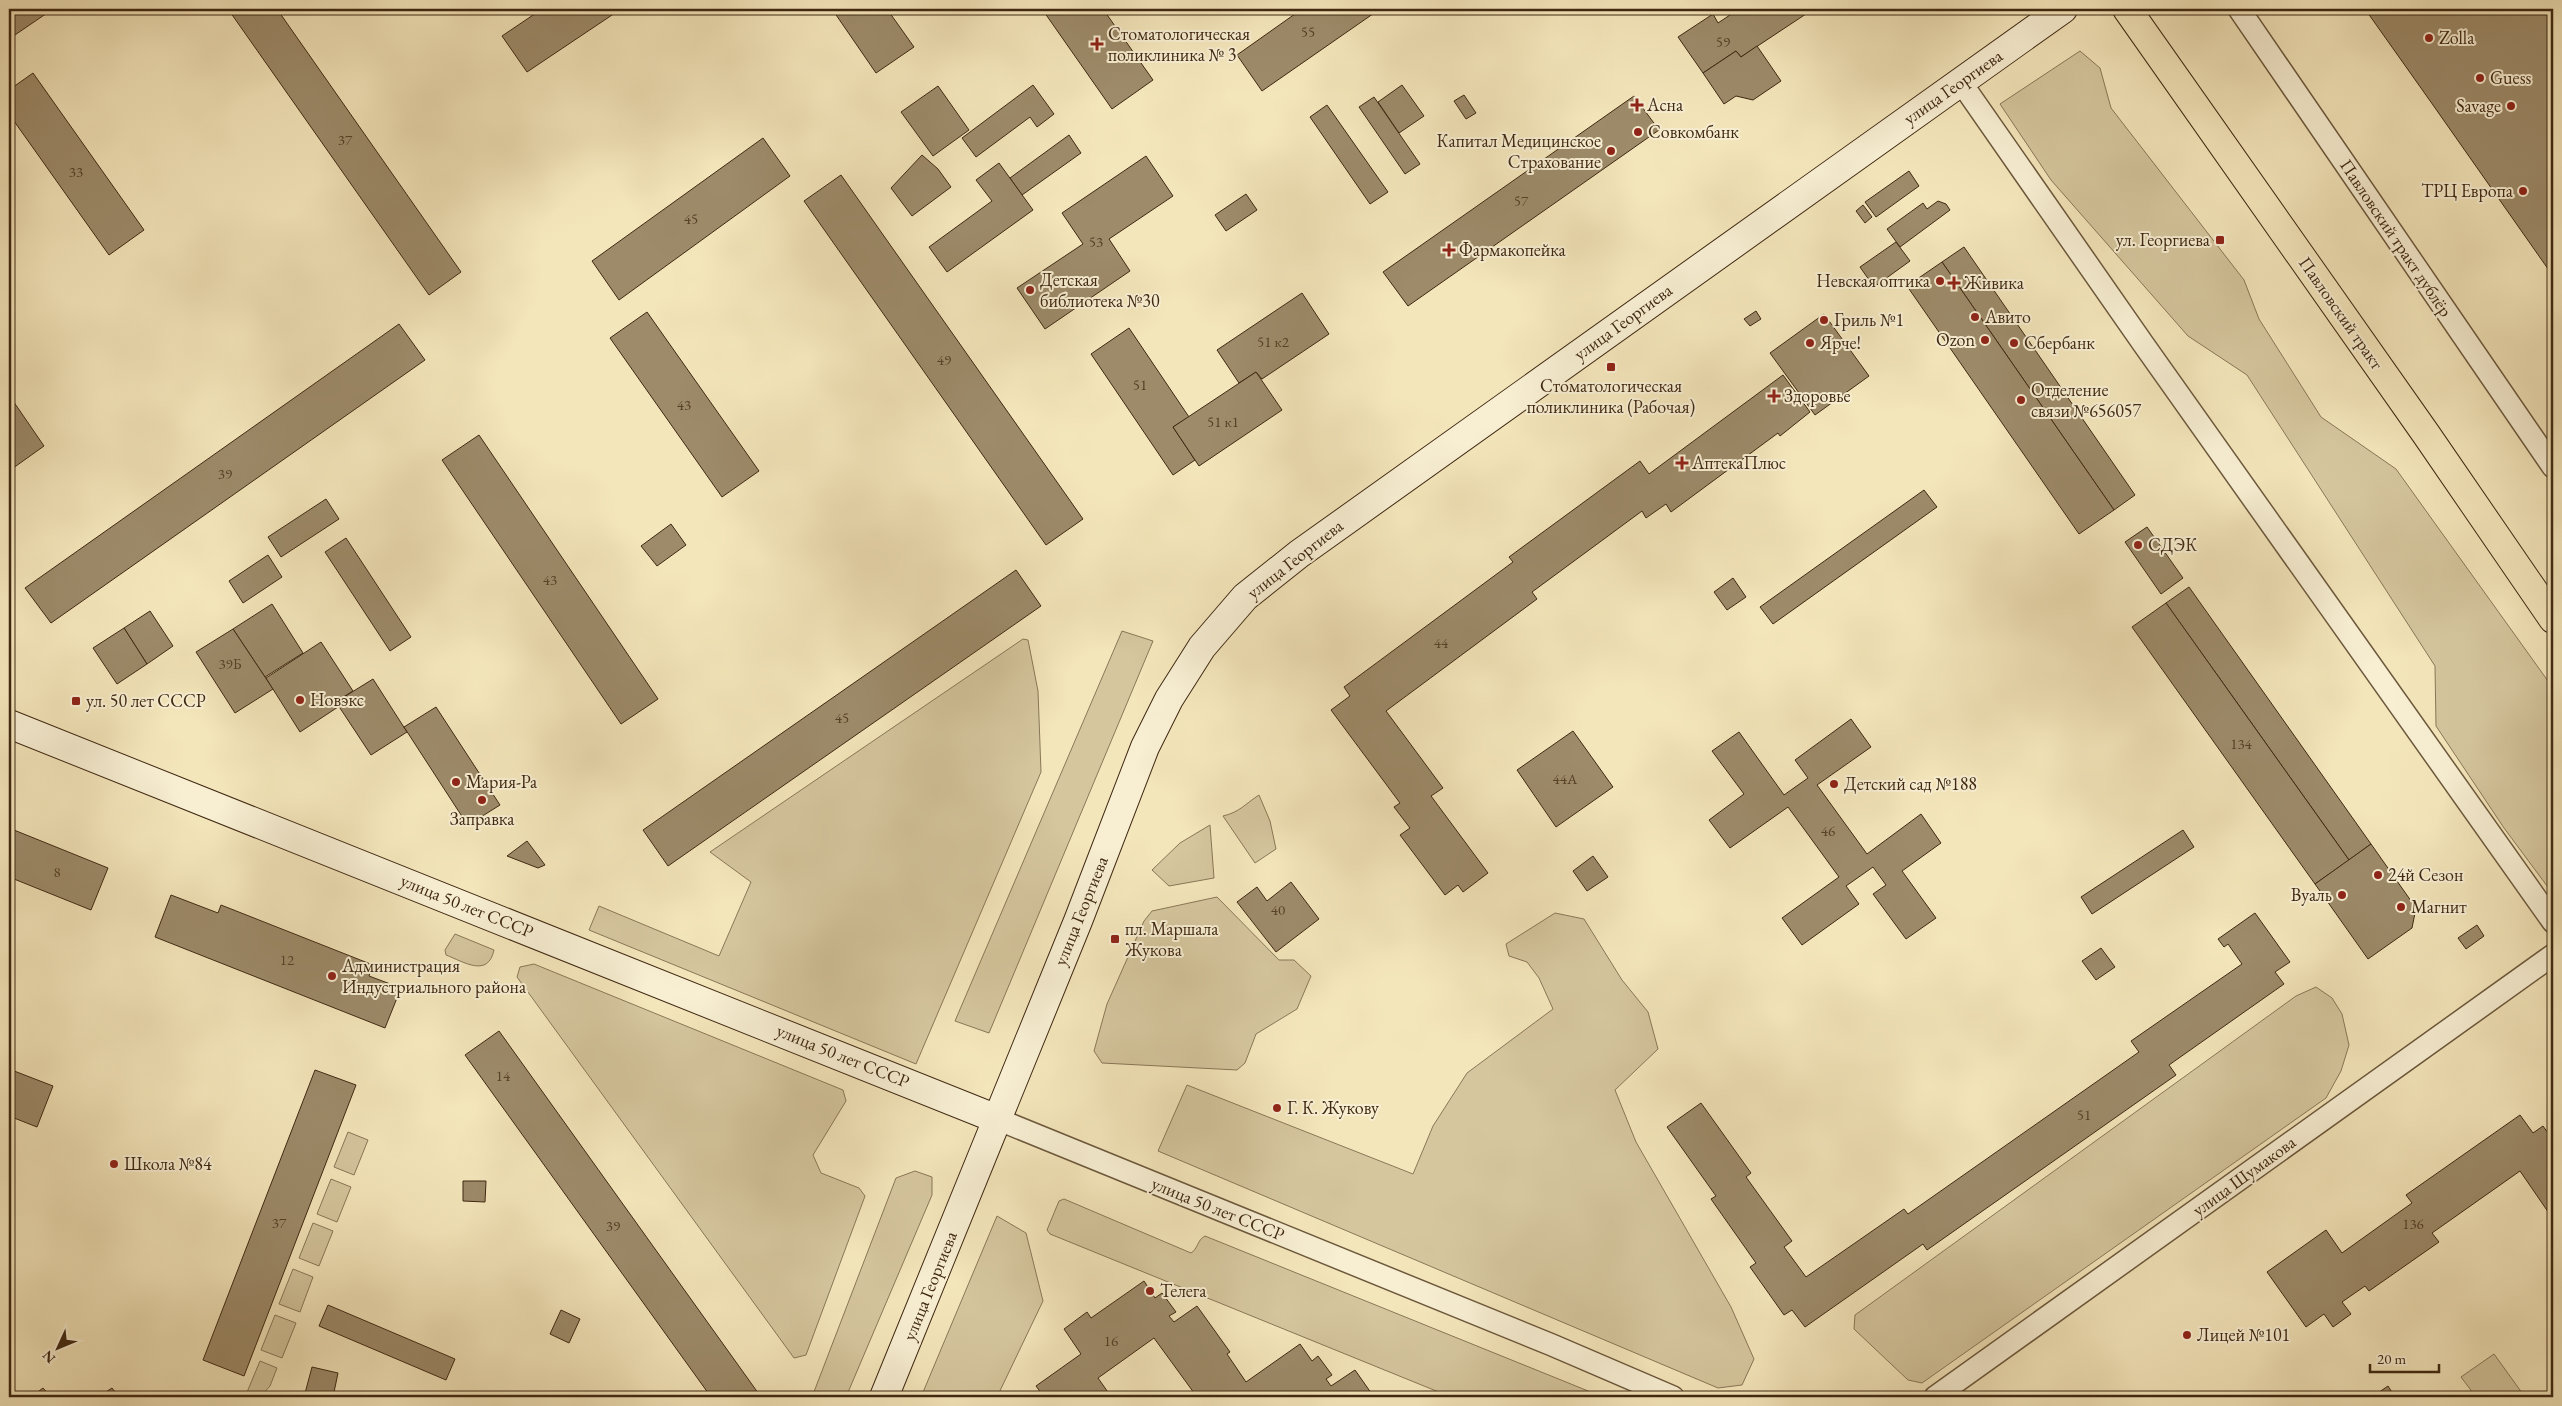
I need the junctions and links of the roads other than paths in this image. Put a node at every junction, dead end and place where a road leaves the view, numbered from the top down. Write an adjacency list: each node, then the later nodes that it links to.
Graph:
1 (2063, 9): 4 (street, улица Георгиева)
2 (2128, 9): 6 (main road, Павловский тракт)
3 (2239, 9): 5 (street, Павловский тракт дублёр)
4 (1960, 81): 8 (street); 10 (street, улица Георгиева)
5 (2553, 467)
6 (2553, 619)
7 (9, 724): 10 (street, улица 50 лет СССР)
8 (2553, 922)
9 (2553, 955): 13 (street, улица Шумакова)
10 (997, 1119): 11 (street, улица Георгиева); 12 (street, улица 50 лет СССР)
11 (884, 1397)
12 (1673, 1397)
13 (1935, 1397)

